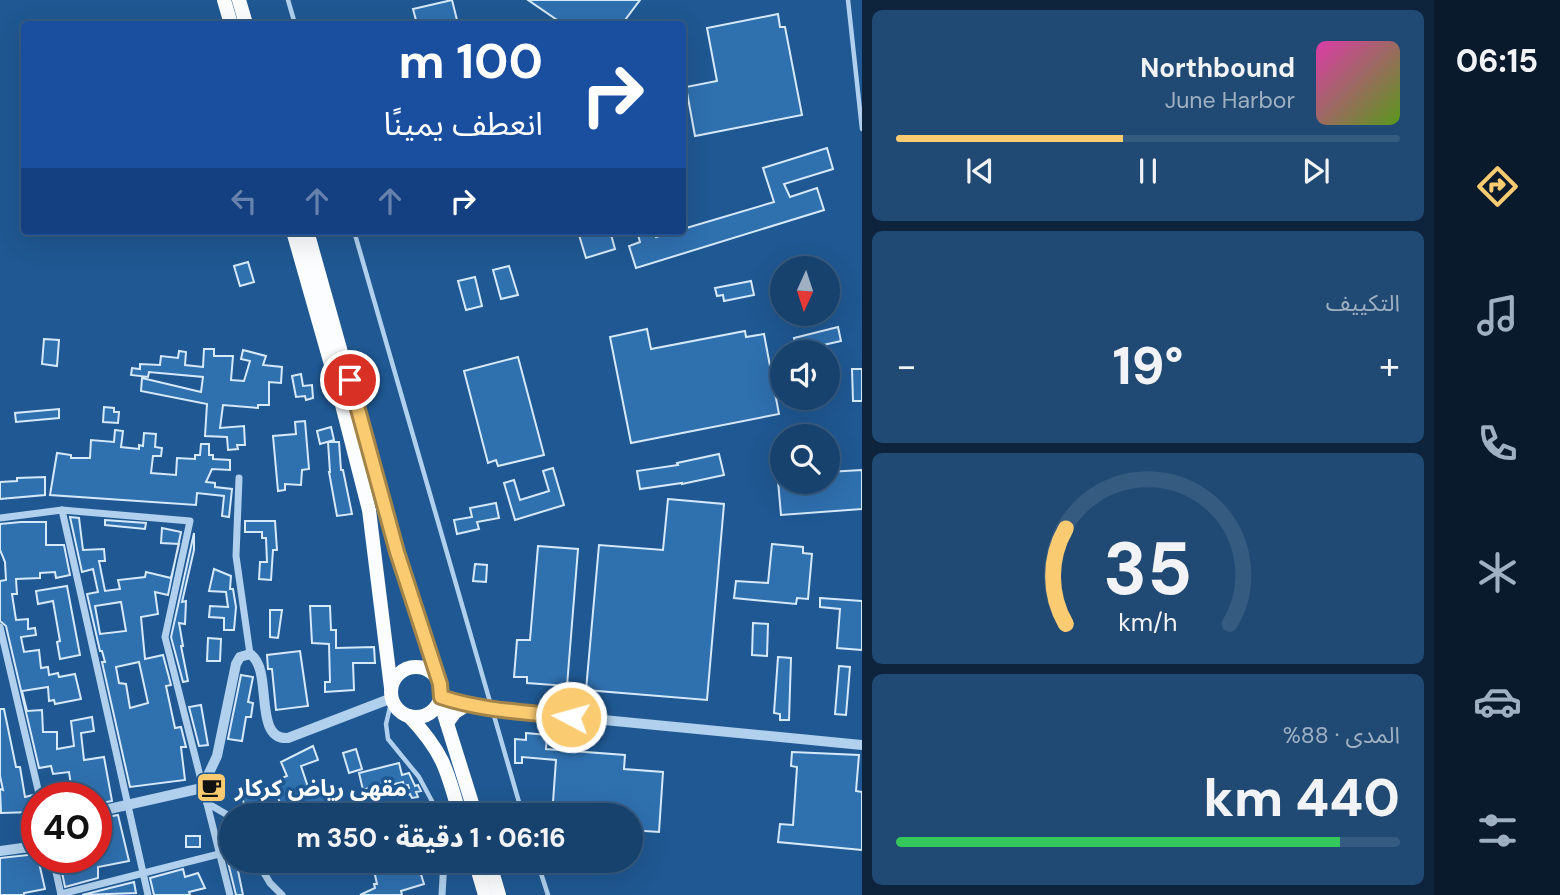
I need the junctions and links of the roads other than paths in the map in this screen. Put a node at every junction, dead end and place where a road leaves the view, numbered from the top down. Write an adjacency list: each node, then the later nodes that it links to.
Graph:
1 (224, 0): 5 (highway)
2 (239, 0): 6 (highway)
3 (288, 0): 7 (lane)
4 (848, 0): 8 (lane)
5 (230, 21)
6 (245, 21)
7 (294, 21)
8 (862, 129)
9 (294, 235): 18 (highway)
10 (308, 235): 17 (highway)
11 (355, 235): 21 (lane)
12 (239, 478): 16 (street)
13 (62, 510): 14 (street); 26 (street); 32 (street)
14 (0, 518)
15 (0, 627): 25 (street)
16 (250, 654): 18 (street); 26 (street)
17 (437, 678): 18 (highway); 19 (highway)
18 (392, 693): 22 (highway); 28 (lane)
19 (441, 699): 20 (street); 22 (highway); 23 (highway)
20 (466, 705): 21 (street); 23 (highway)
21 (491, 709): 24 (street); 31 (lane)
22 (409, 716): 29 (highway)
23 (447, 723): 30 (highway)
24 (862, 745)
25 (36, 782)
26 (202, 788): 27 (street); 32 (street)
27 (207, 803): 34 (street); 37 (street)
28 (433, 803)
29 (456, 803)
30 (472, 803)
31 (519, 803)
32 (128, 805): 33 (street); 39 (street)
33 (112, 808)
34 (219, 810)
35 (21, 848): 36 (street)
36 (0, 851)
37 (219, 854): 39 (street)
38 (56, 873): 46 (street)
39 (143, 873): 46 (street); 47 (street)
40 (224, 873): 48 (street)
41 (264, 873): 49 (street)
42 (443, 873): 50 (street)
43 (479, 873): 51 (highway)
44 (493, 873): 52 (highway)
45 (541, 873): 53 (lane)
46 (61, 894)
47 (148, 895)
48 (230, 895)
49 (282, 895)
50 (442, 895)
51 (485, 895)
52 (499, 895)
53 (548, 895)

